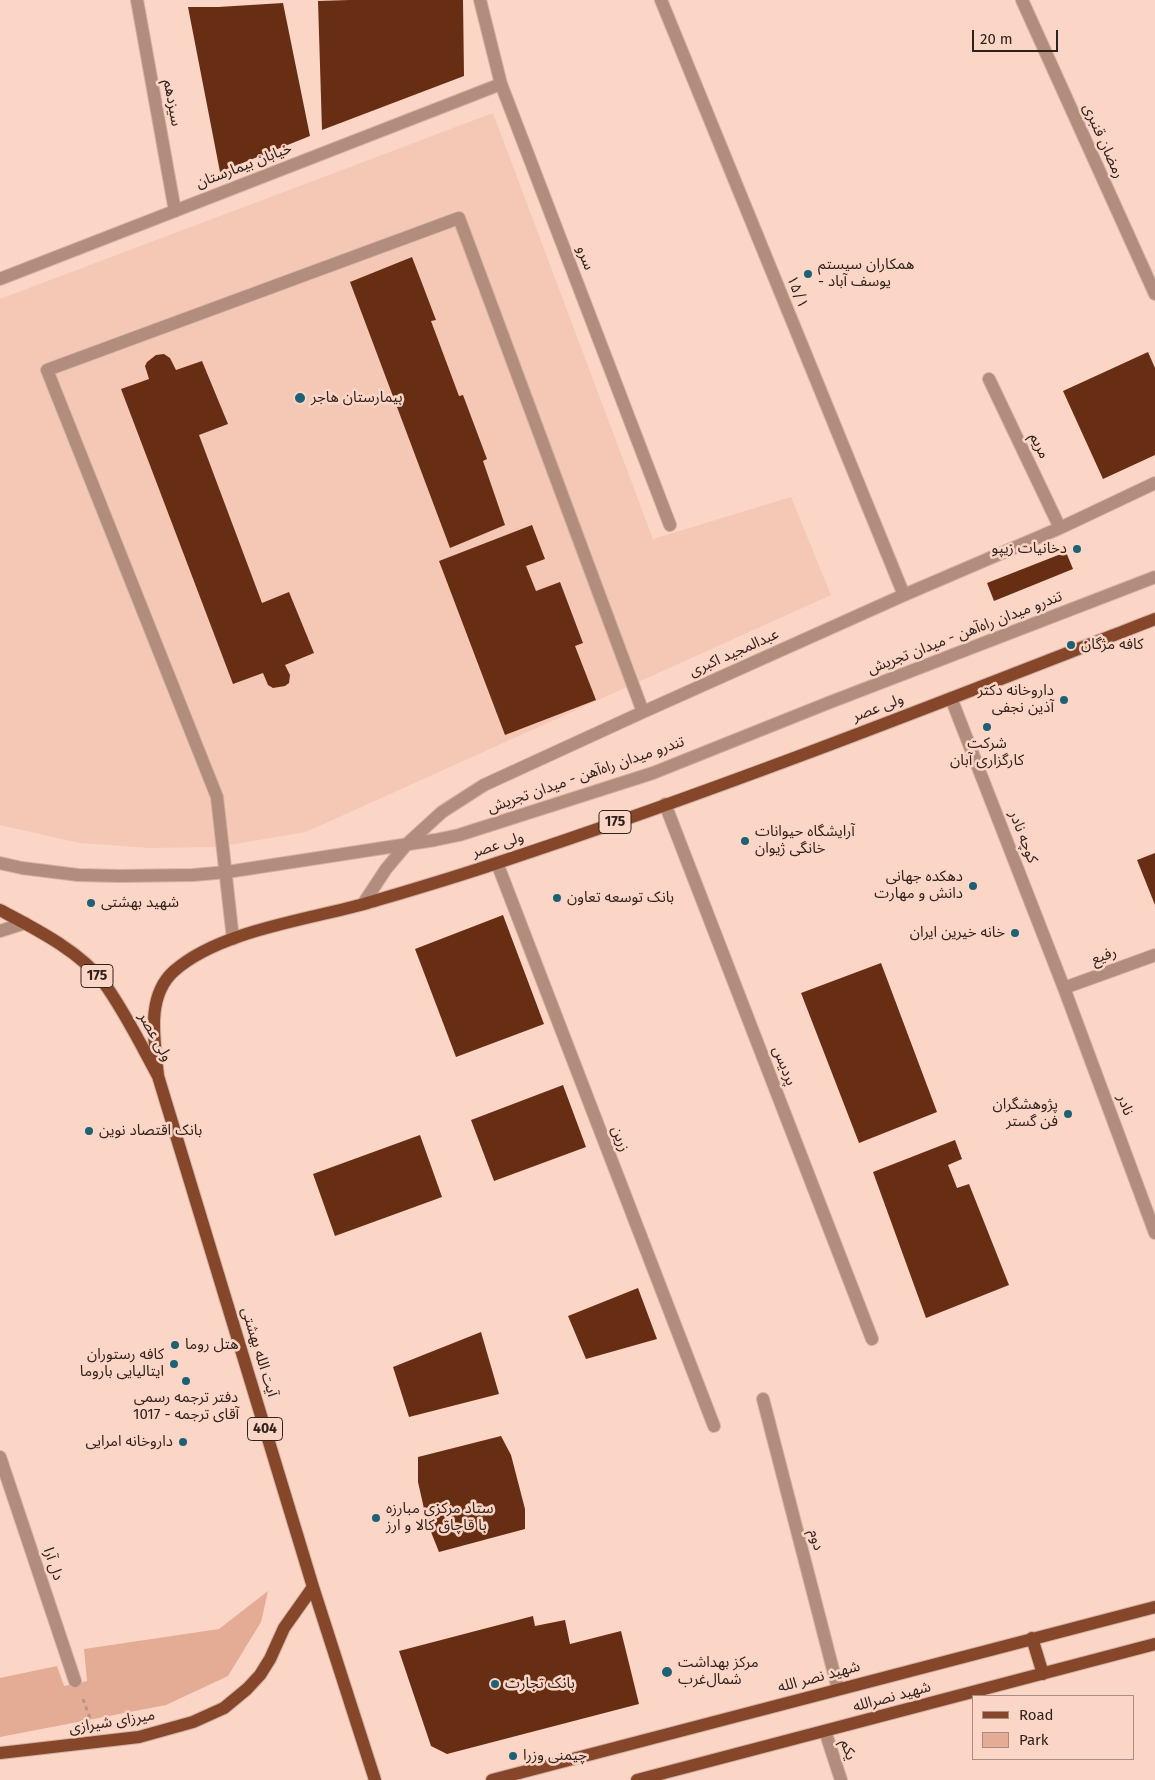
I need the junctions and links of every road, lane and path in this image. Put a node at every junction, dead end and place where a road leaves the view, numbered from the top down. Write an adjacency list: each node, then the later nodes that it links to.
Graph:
1 (137, 0): 6 (street, سیزدهم)
2 (480, 0): 5 (street, سرو)
3 (661, 0): 14 (street, ۱۵/۱)
4 (1022, 0): 8 (street, رمضان قنبری)
5 (501, 84): 6 (street, خیابان بیمارستان); 11 (street, سرو)
6 (175, 211): 7 (street, خیابان بیمارستان)
7 (0, 279)
8 (1155, 294)
9 (989, 379): 12 (street, مریم)
10 (1155, 484): 12 (street, عبدالمجید اکبری)
11 (670, 525)
12 (1060, 528): 14 (street, عبدالمجید اکبری)
13 (1155, 578): 19 (street, تندرو میدان راه‌آهن - میدان تجریش)
14 (904, 595): 17 (street, عبدالمجید اکبری)
15 (1155, 619): 16 (main road, ولی عصر / 175)
16 (951, 698): 18 (main road, ولی عصر / 175); 28 (street, کوچه نادر)
17 (644, 712): 19 (street, عبدالمجید اکبری); 26 (street)
18 (665, 804): 21 (main road, ولی عصر / 175); 31 (street, پردیس)
19 (407, 844): 20 (street, تندرو میدان راه‌آهن - میدان تجریش); 22 (street, عبدالمجید اکبری)
20 (0, 863)
21 (497, 863): 22 (main road, ولی عصر / 175); 33 (street, زرین)
22 (363, 904): 26 (main road, ولی عصر / 175)
23 (0, 910): 24 (main road, ولی عصر / 175)
24 (25, 923): 25 (street); 29 (main road, ولی عصر / 175)
25 (0, 931)
26 (233, 939): 29 (main road, ولی عصر / 175)
27 (1155, 954): 28 (street, رفیع)
28 (1064, 988): 30 (street, نادر)
29 (158, 1076): 35 (main road, آیت الله بهشتی / 404)
30 (1155, 1233)
31 (872, 1339)
32 (763, 1399): 41 (street, دوم)
33 (714, 1426)
34 (0, 1457): 40 (street, دل آرا)
35 (313, 1587): 43 (main road, میرزای شیرازی); 45 (main road, آیت الله بهشتی / 404)
36 (1155, 1607): 37 (main road, شهید نصر الله)
37 (1032, 1638): 39 (main road); 41 (main road, شهید نصر الله)
38 (1155, 1644): 39 (main road, شهید نصرالله)
39 (1043, 1674): 42 (main road, شهید نصرالله)
40 (75, 1681): 43 (path)
41 (838, 1689): 46 (main road, شهید نصر الله)
42 (825, 1731): 47 (main road, شهید نصرالله); 48 (street, یکم)
43 (100, 1743): 44 (main road, میرزای شیرازی)
44 (0, 1753)
45 (375, 1780)
46 (492, 1780)
47 (637, 1780)
48 (841, 1780)

